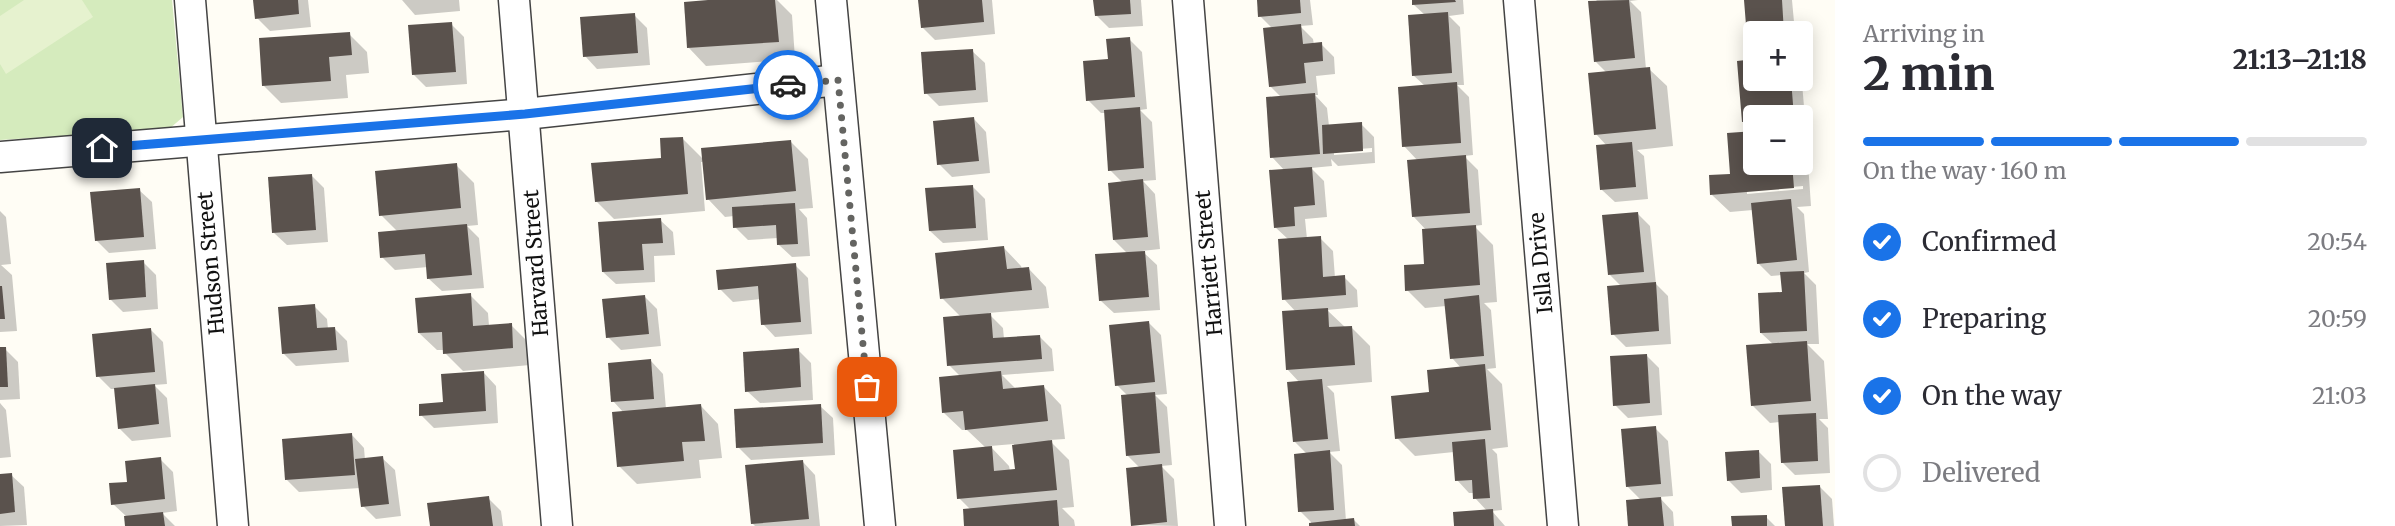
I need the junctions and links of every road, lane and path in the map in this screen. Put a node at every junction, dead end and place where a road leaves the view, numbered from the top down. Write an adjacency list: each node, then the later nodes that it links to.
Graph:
1 (190, 0): 8 (street, Hudson Street)
2 (514, 0): 7 (street, Harvard Street)
3 (831, 0): 6 (street)
4 (1188, 0): 13 (street, Harriett Street)
5 (1519, 0): 14 (street, Islla Drive)
6 (838, 80): 7 (street); 12 (street)
7 (525, 114): 8 (street); 11 (street, Harvard Street)
8 (201, 139): 9 (street); 10 (street, Hudson Street)
9 (0, 157)
10 (233, 526)
11 (557, 526)
12 (880, 526)
13 (1230, 526)
14 (1563, 526)

